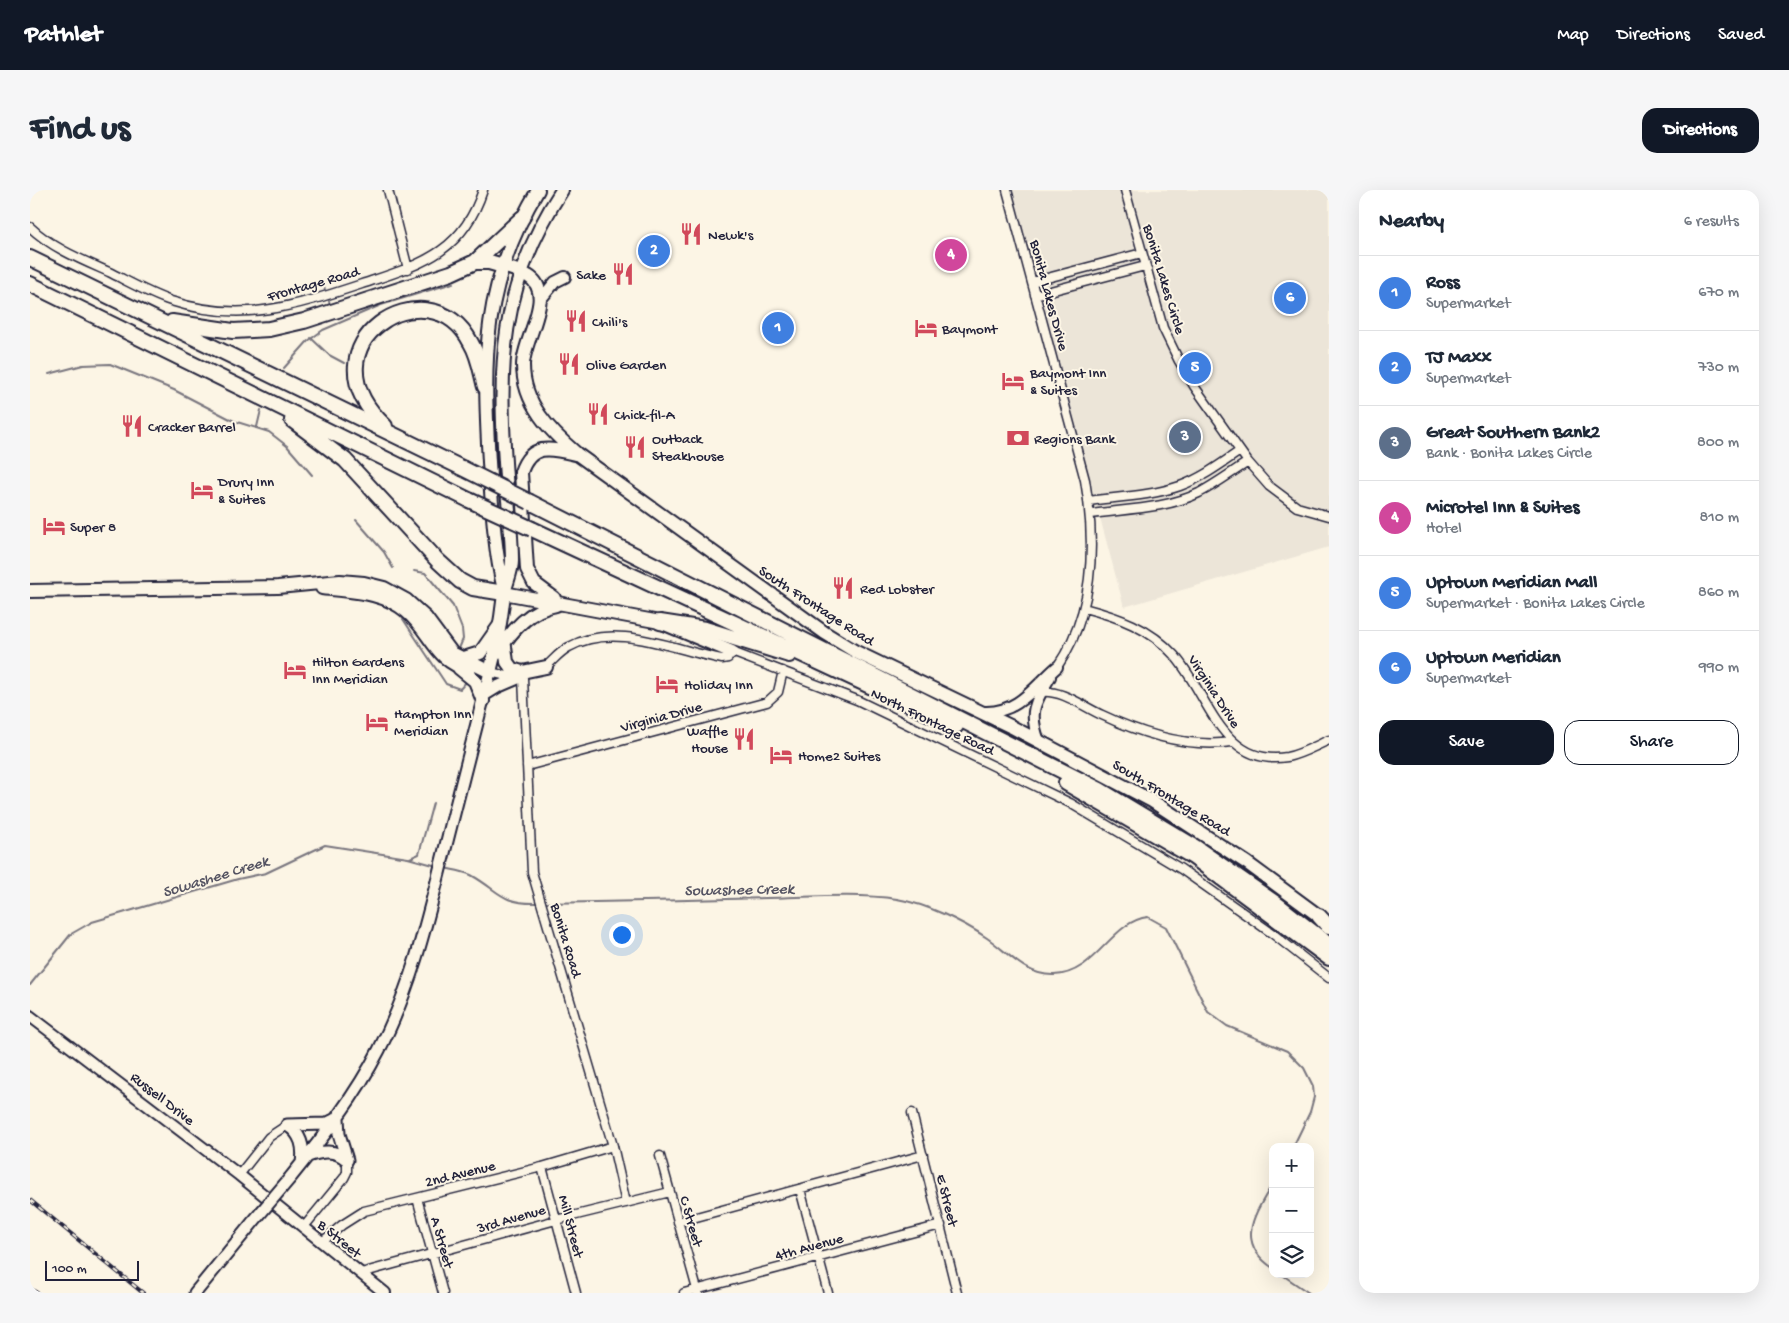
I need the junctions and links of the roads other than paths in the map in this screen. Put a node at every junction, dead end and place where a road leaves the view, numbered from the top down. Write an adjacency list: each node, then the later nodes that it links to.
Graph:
1 (388, 190): 14 (street)
2 (483, 190): 14 (street, Frontage Road)
3 (538, 190): 7 (main road)
4 (562, 190): 15 (main road)
5 (1007, 190): 17 (street, Bonita Lakes Drive)
6 (1125, 190): 9 (street, Bonita Lakes Circle)
7 (522, 218): 11 (highway); 12 (main road)
8 (30, 228): 14 (street, Frontage Road)
9 (1142, 253): 13 (street, Bonita Lakes Circle); 17 (street)
10 (30, 258): 21 (highway)
11 (475, 262): 12 (highway); 21 (highway)
12 (503, 266): 15 (main road); 22 (main road)
13 (1145, 266): 19 (street); 25 (street, Bonita Lakes Circle)
14 (408, 269)
15 (521, 273): 20 (main road); 32 (main road)
16 (565, 277): 20 (street)
17 (1032, 282): 19 (street, Bonita Lakes Drive)
18 (30, 284): 23 (highway)
19 (1035, 295): 28 (street, Bonita Lakes Drive)
20 (541, 299): 26 (main road, South Frontage Road)
21 (156, 318): 24 (highway)
22 (485, 387): 24 (highway); 32 (main road)
23 (264, 398): 32 (highway); 43 (highway, bridge)
24 (393, 433): 55 (highway, bridge)
25 (1240, 451): 27 (street, Bonita Lakes Circle); 28 (street)
26 (577, 454): 33 (main road); 49 (main road, South Frontage Road)
27 (1248, 462): 29 (street); 30 (street, Bonita Lakes Circle)
28 (1088, 501): 29 (street, Bonita Lakes Drive)
29 (1090, 514): 34 (street, Bonita Lakes Drive)
30 (1329, 516)
31 (30, 591): 40 (main road)
32 (504, 593): 33 (main road); 35 (main road)
33 (564, 603): 36 (main road); 37 (main road)
34 (1084, 608): 42 (street, Bonita Lakes Drive); 52 (street, Virginia Drive)
35 (502, 620): 37 (main road); 39 (main road); 40 (main road)
36 (660, 622): 38 (main road); 43 (highway)
37 (505, 642): 39 (main road); 41 (main road)
38 (732, 652): 41 (street); 44 (street, North Frontage Road)
39 (494, 658): 45 (main road)
40 (460, 663): 45 (main road); 48 (main road)
41 (546, 667): 46 (street)
42 (1057, 667): 47 (street); 49 (street)
43 (840, 670): 56 (highway)
44 (783, 671): 53 (street, Virginia Drive); 57 (street, North Frontage Road)
45 (490, 672): 46 (street); 48 (main road)
46 (521, 678): 48 (main road); 53 (street, Bonita Road)
47 (1041, 692): 51 (street); 52 (street)
48 (484, 698): 60 (main road)
49 (981, 712): 51 (main road, South Frontage Road)
50 (1329, 740): 52 (street, Virginia Drive)
51 (1039, 741): 54 (main road, South Frontage Road)
52 (1232, 742)
53 (527, 766): 62 (street, Bonita Road)
54 (1325, 922)
55 (1329, 945)
56 (1329, 958)
57 (1329, 978)
58 (30, 1016): 68 (street, Russell Drive)
59 (912, 1113): 63 (street, E Street)
60 (337, 1119): 61 (main road); 65 (main road); 66 (main road)
61 (287, 1125): 65 (main road); 68 (street)
62 (612, 1146): 67 (street, 2nd Avenue); 72 (street, Bonita Road)
63 (923, 1155): 69 (street); 76 (street, E Street)
64 (660, 1156): 70 (street, C Street)
65 (305, 1160): 66 (main road); 83 (main road, bridge)
66 (347, 1160): 77 (street)
67 (542, 1167): 71 (street, 2nd Avenue); 74 (street, Mill Street)
68 (239, 1175): 73 (street, Russell Drive)
69 (800, 1189): 75 (street); 80 (street)
70 (670, 1192): 72 (street, 3rd Avenue); 75 (street, C Street)
71 (417, 1198): 78 (street, 2nd Avenue); 79 (street, A Street)
72 (626, 1203): 74 (street, 3rd Avenue)
73 (276, 1206): 77 (street, B Street)
74 (556, 1220): 79 (street, 3rd Avenue); 86 (street, Mill Street)
75 (678, 1222): 82 (street, C Street)
76 (941, 1225): 80 (street, 4th Avenue); 89 (street, E Street)
77 (303, 1228): 78 (street, B Street)
78 (322, 1242): 81 (street, B Street)
79 (433, 1254): 81 (street, 3rd Avenue); 85 (street, A Street)
80 (818, 1258): 82 (street, 4th Avenue); 88 (street)
81 (361, 1273): 84 (street, B Street)
82 (697, 1291): 87 (street, 4th Avenue)
83 (195, 1293)
84 (385, 1293)
85 (443, 1293)
86 (576, 1293)
87 (684, 1293)
88 (828, 1293)
89 (957, 1293)

